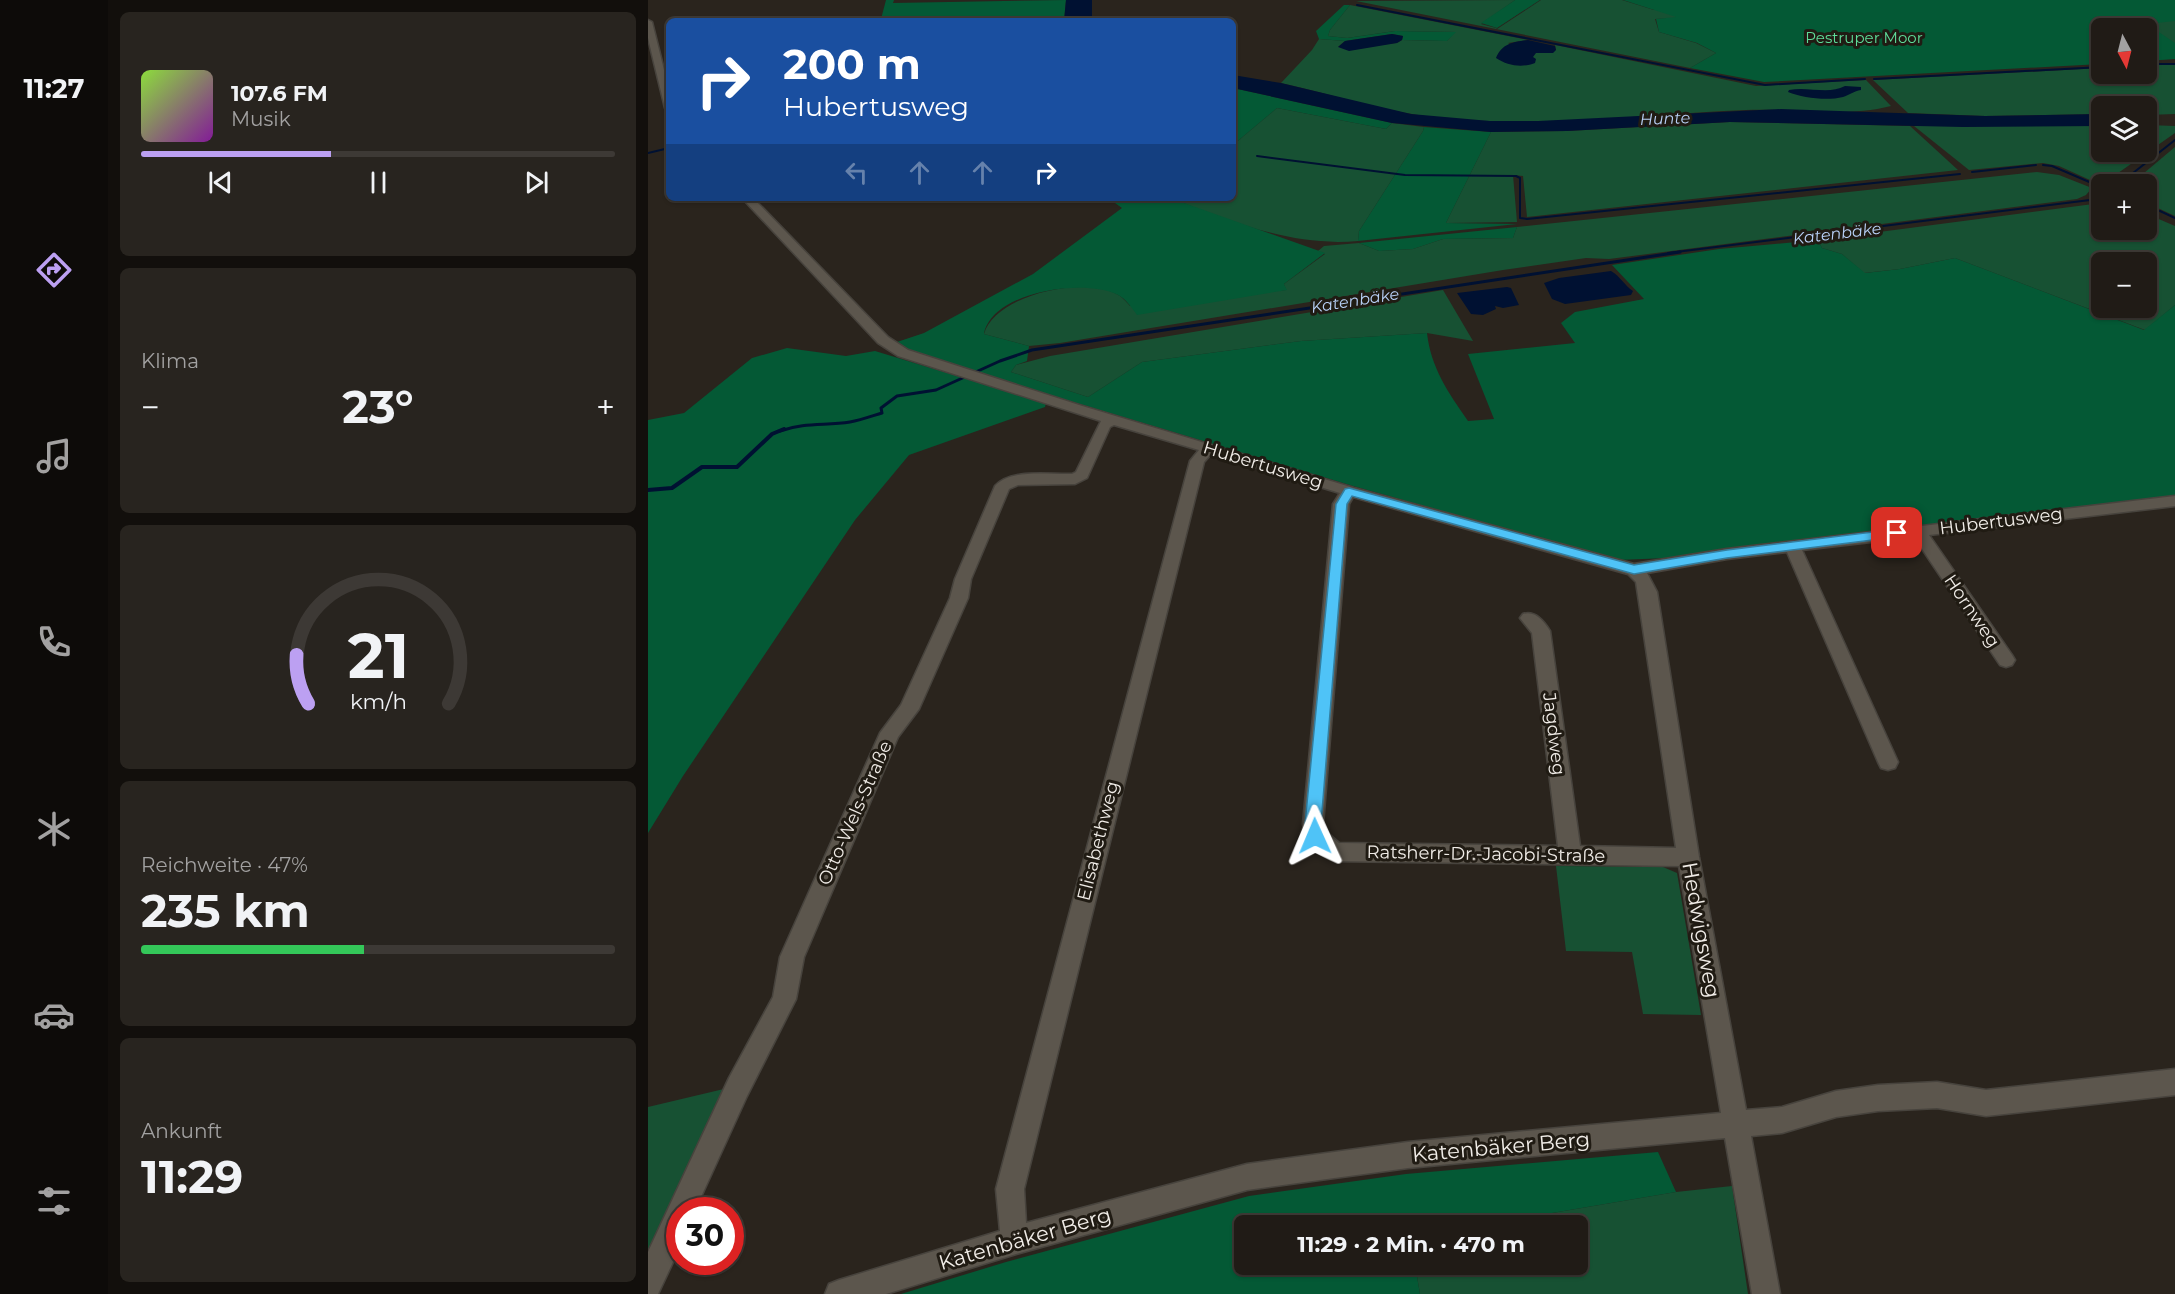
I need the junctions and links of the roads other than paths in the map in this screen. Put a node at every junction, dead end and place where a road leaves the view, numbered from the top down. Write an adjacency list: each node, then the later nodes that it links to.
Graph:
1 (648, 22): 2 (street)
2 (666, 96)
3 (750, 201): 4 (street, Hubertusweg)
4 (1112, 419): 5 (street, Hubertusweg); 18 (street, Otto-Wels-Straße)
5 (1209, 448): 6 (street, Hubertusweg); 19 (street, Elisabethweg)
6 (1349, 491): 10 (street, Hubertusweg); 14 (street, Ratsherr-Dr.-Jacobi-Straße)
7 (2175, 501): 8 (street, Hubertusweg)
8 (1918, 531): 9 (street, Hubertusweg); 12 (street, Hornweg)
9 (1792, 546): 10 (street, Hubertusweg); 13 (street)
10 (1634, 570): 15 (street, Hedwigsweg)
11 (1529, 618): 14 (street, Jagdweg)
12 (2006, 660)
13 (1888, 762)
14 (1570, 855): 15 (street, Ratsherr-Dr.-Jacobi-Straße)
15 (1688, 857): 17 (street, Hedwigsweg)
16 (2175, 1082): 17 (street, Katenbäker Berg)
17 (1736, 1125): 19 (street, Katenbäker Berg); 23 (street, Hedwigsweg)
18 (687, 1197)
19 (1016, 1240): 22 (street, Katenbäker Berg)
20 (666, 1244): 21 (street, Otto-Wels-Straße)
21 (648, 1284)
22 (839, 1294)
23 (1766, 1294)

